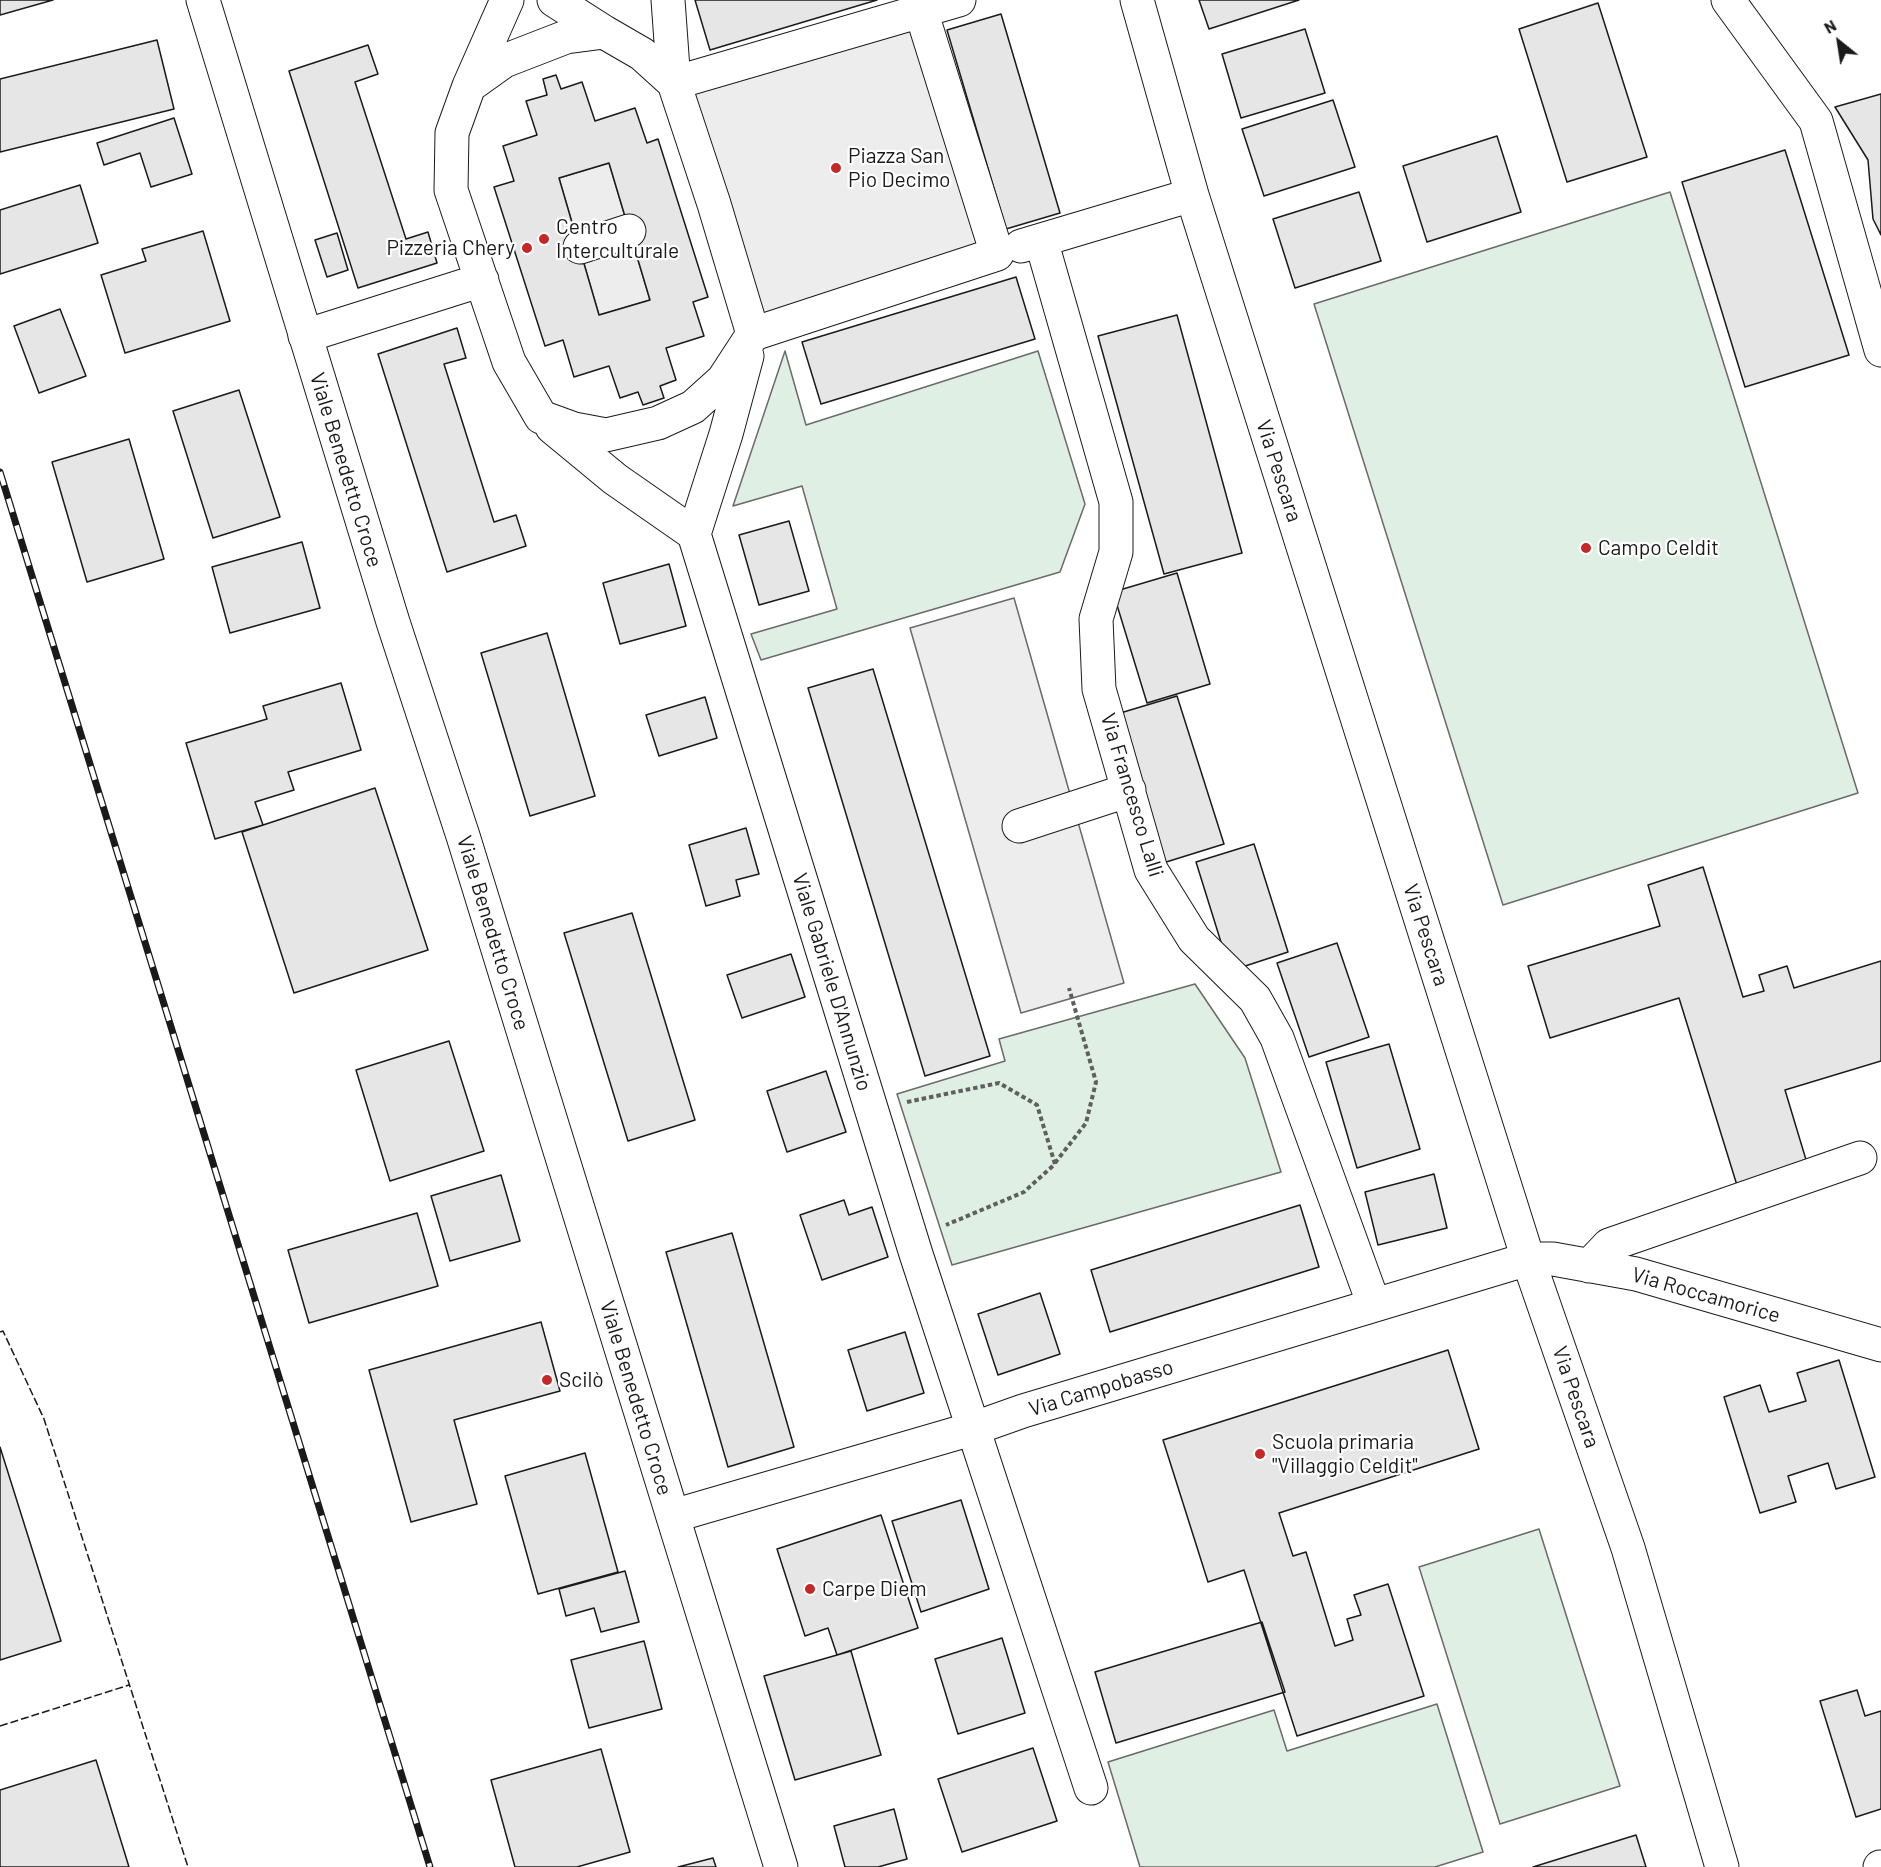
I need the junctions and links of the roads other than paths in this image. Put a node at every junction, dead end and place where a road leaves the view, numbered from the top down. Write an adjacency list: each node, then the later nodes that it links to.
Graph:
1 (203, 0): 19 (street, Viale Benedetto Croce)
2 (507, 0): 11 (street)
3 (554, 0): 9 (street)
4 (668, 0): 10 (street)
5 (959, 0): 8 (street)
6 (1137, 0): 12 (street, Via Pescara)
7 (1728, 0): 20 (street)
8 (921, 11): 10 (street); 16 (street)
9 (604, 32): 10 (street); 11 (street)
10 (674, 83): 18 (street)
11 (469, 86): 17 (street)
12 (1192, 195): 14 (street); 26 (street, Via Pescara)
13 (630, 231): 15 (street)
14 (1041, 240): 16 (street); 23 (street, Via Francesco Lalli)
15 (580, 248)
16 (997, 254): 18 (street)
17 (482, 279): 19 (street); 21 (street)
18 (753, 334): 21 (street); 22 (street)
19 (305, 336): 31 (street, Viale Benedetto Croce)
20 (1881, 350)
21 (541, 417): 22 (street)
22 (694, 534): 30 (street, Viale Gabriele D'Annunzio)
23 (1128, 790): 24 (street); 28 (street, Via Francesco Lalli)
24 (1019, 826)
25 (1860, 1158): 27 (street)
26 (1528, 1259): 27 (street, Via Roccamorice); 28 (street, Via Campobasso); 34 (street, Via Pescara)
27 (1589, 1266): 29 (street, Via Roccamorice)
28 (1374, 1305): 30 (street, Via Campobasso)
29 (1881, 1345)
30 (975, 1428): 31 (street, Via Campobasso); 32 (street, Viale Gabriele D'Annunzio)
31 (673, 1516): 33 (street, Viale Benedetto Croce)
32 (1091, 1788)
33 (781, 1867)
34 (1722, 1867)

